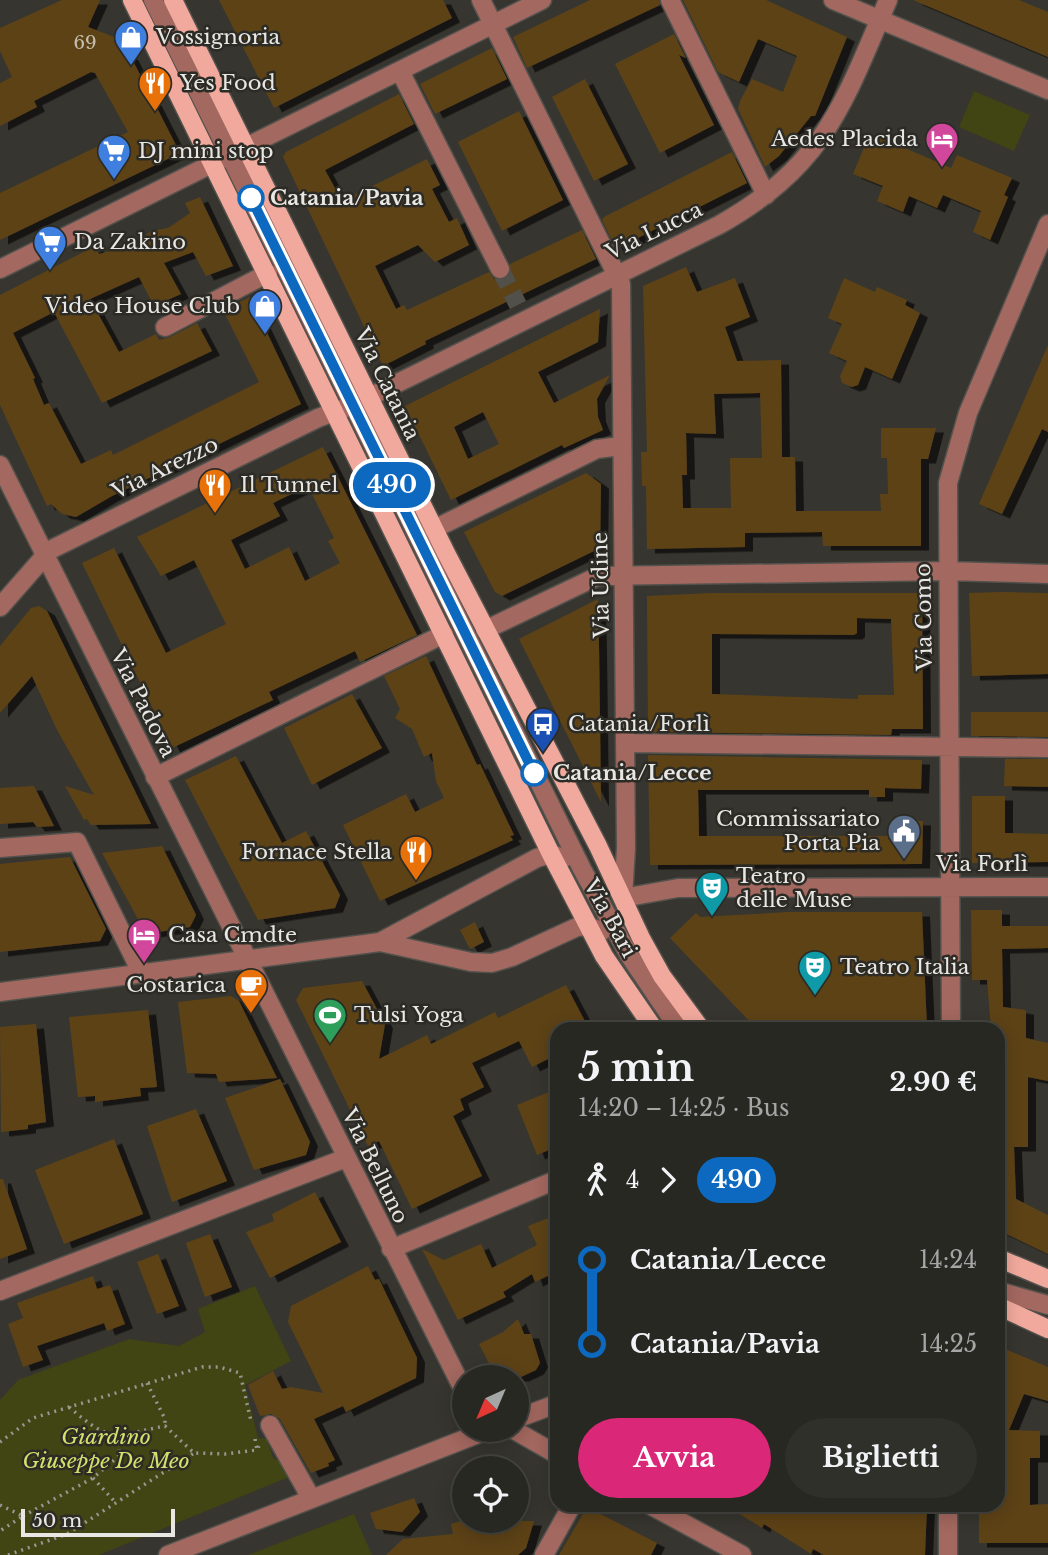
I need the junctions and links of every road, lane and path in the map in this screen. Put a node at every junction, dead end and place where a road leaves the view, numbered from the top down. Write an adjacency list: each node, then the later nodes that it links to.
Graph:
1 (132, 0): 14 (main road)
2 (153, 0): 13 (street, Via Catania)
3 (173, 0): 13 (main road, Via Catania)
4 (481, 0): 10 (street)
5 (542, 0): 10 (street)
6 (833, 0): 9 (street)
7 (888, 0): 9 (street, Via Lucca)
8 (673, 5): 15 (street)
9 (879, 19): 12 (street); 15 (street, Via Lucca)
10 (494, 25): 11 (street); 20 (street)
11 (401, 73): 13 (street); 18 (street)
12 (1048, 90)
13 (239, 153): 14 (street); 22 (main road, Via Catania)
14 (211, 166): 17 (street); 19 (main road)
15 (766, 195): 20 (street, Via Lucca)
16 (1048, 225): 28 (street, Via Como)
17 (0, 269)
18 (500, 269)
19 (268, 273): 21 (street); 23 (main road)
20 (618, 273): 22 (street, Via Lucca); 24 (street, Via Udine)
21 (165, 327)
22 (361, 401): 23 (street, Via Arezzo); 26 (main road, Via Catania); 40 (street, Via Catania)
23 (336, 413): 27 (street, Via Arezzo); 33 (main road)
24 (621, 446): 26 (street); 29 (street, Via Udine)
25 (0, 465): 27 (street, Via Padova)
26 (434, 529): 32 (main road, Via Catania)
27 (43, 555): 31 (street, Via Arezzo); 37 (street, Via Padova)
28 (946, 571): 29 (street); 30 (street); 35 (street, Via Como)
29 (624, 574): 32 (street); 34 (street, Via Udine)
30 (1048, 575)
31 (0, 607)
32 (485, 630): 43 (main road, Via Catania)
33 (444, 634): 37 (street); 39 (main road)
34 (625, 743): 35 (street); 43 (street, Via Udine)
35 (949, 747): 36 (street); 41 (street, Via Como)
36 (1048, 748)
37 (155, 777): 47 (street, Via Padova)
38 (0, 848): 48 (street)
39 (551, 855): 40 (street, Via Bari); 44 (main road, Via Bari); 45 (street)
40 (582, 869): 43 (street, Via Bari); 46 (street, Via Bari)
41 (951, 887): 42 (street, Via Forlì); 43 (street, Via Forlì); 53 (street, Via Como)
42 (1048, 887)
43 (623, 898): 52 (main road, Via Bari)
44 (587, 926): 45 (street); 46 (street); 50 (main road, Via Bari)
45 (380, 942): 47 (street)
46 (629, 955): 51 (street, Via Bari)
47 (246, 960): 48 (street); 54 (street, Via Belluno)
48 (142, 974): 49 (street)
49 (0, 992)
50 (649, 1022)
51 (674, 1022)
52 (696, 1022)
53 (951, 1022)
54 (346, 1158): 56 (street, Via Belluno); 59 (street)
55 (550, 1183): 56 (street)
56 (391, 1249): 64 (street, Via Belluno)
57 (1005, 1261): 58 (main road)
58 (1048, 1279)
59 (0, 1290)
60 (1005, 1293): 61 (street)
61 (1048, 1305)
62 (1005, 1309): 63 (main road)
63 (1048, 1329)
64 (452, 1368)
65 (147, 1383): 67 (path); 69 (path); 71 (path)
66 (550, 1406): 68 (street)
67 (69, 1407): 72 (path); 75 (path)
68 (529, 1414)
69 (251, 1424)
70 (270, 1425): 77 (path); 81 (street)
71 (164, 1426): 72 (path); 79 (path)
72 (117, 1437): 80 (path)
73 (254, 1437): 77 (path)
74 (529, 1439): 78 (street)
75 (0, 1442)
76 (457, 1442): 81 (street)
77 (257, 1450): 79 (path)
78 (550, 1451)
79 (194, 1453): 82 (path)
80 (93, 1478): 82 (path); 87 (path)
81 (312, 1499): 90 (street)
82 (116, 1503): 89 (path)
83 (0, 1505): 87 (path)
84 (568, 1512): 91 (street)
85 (663, 1512): 92 (street)
86 (948, 1512): 93 (street)
87 (23, 1516): 88 (path)
88 (0, 1531)
89 (8, 1555)
90 (168, 1555)
91 (544, 1555)
92 (742, 1555)
93 (948, 1555)

